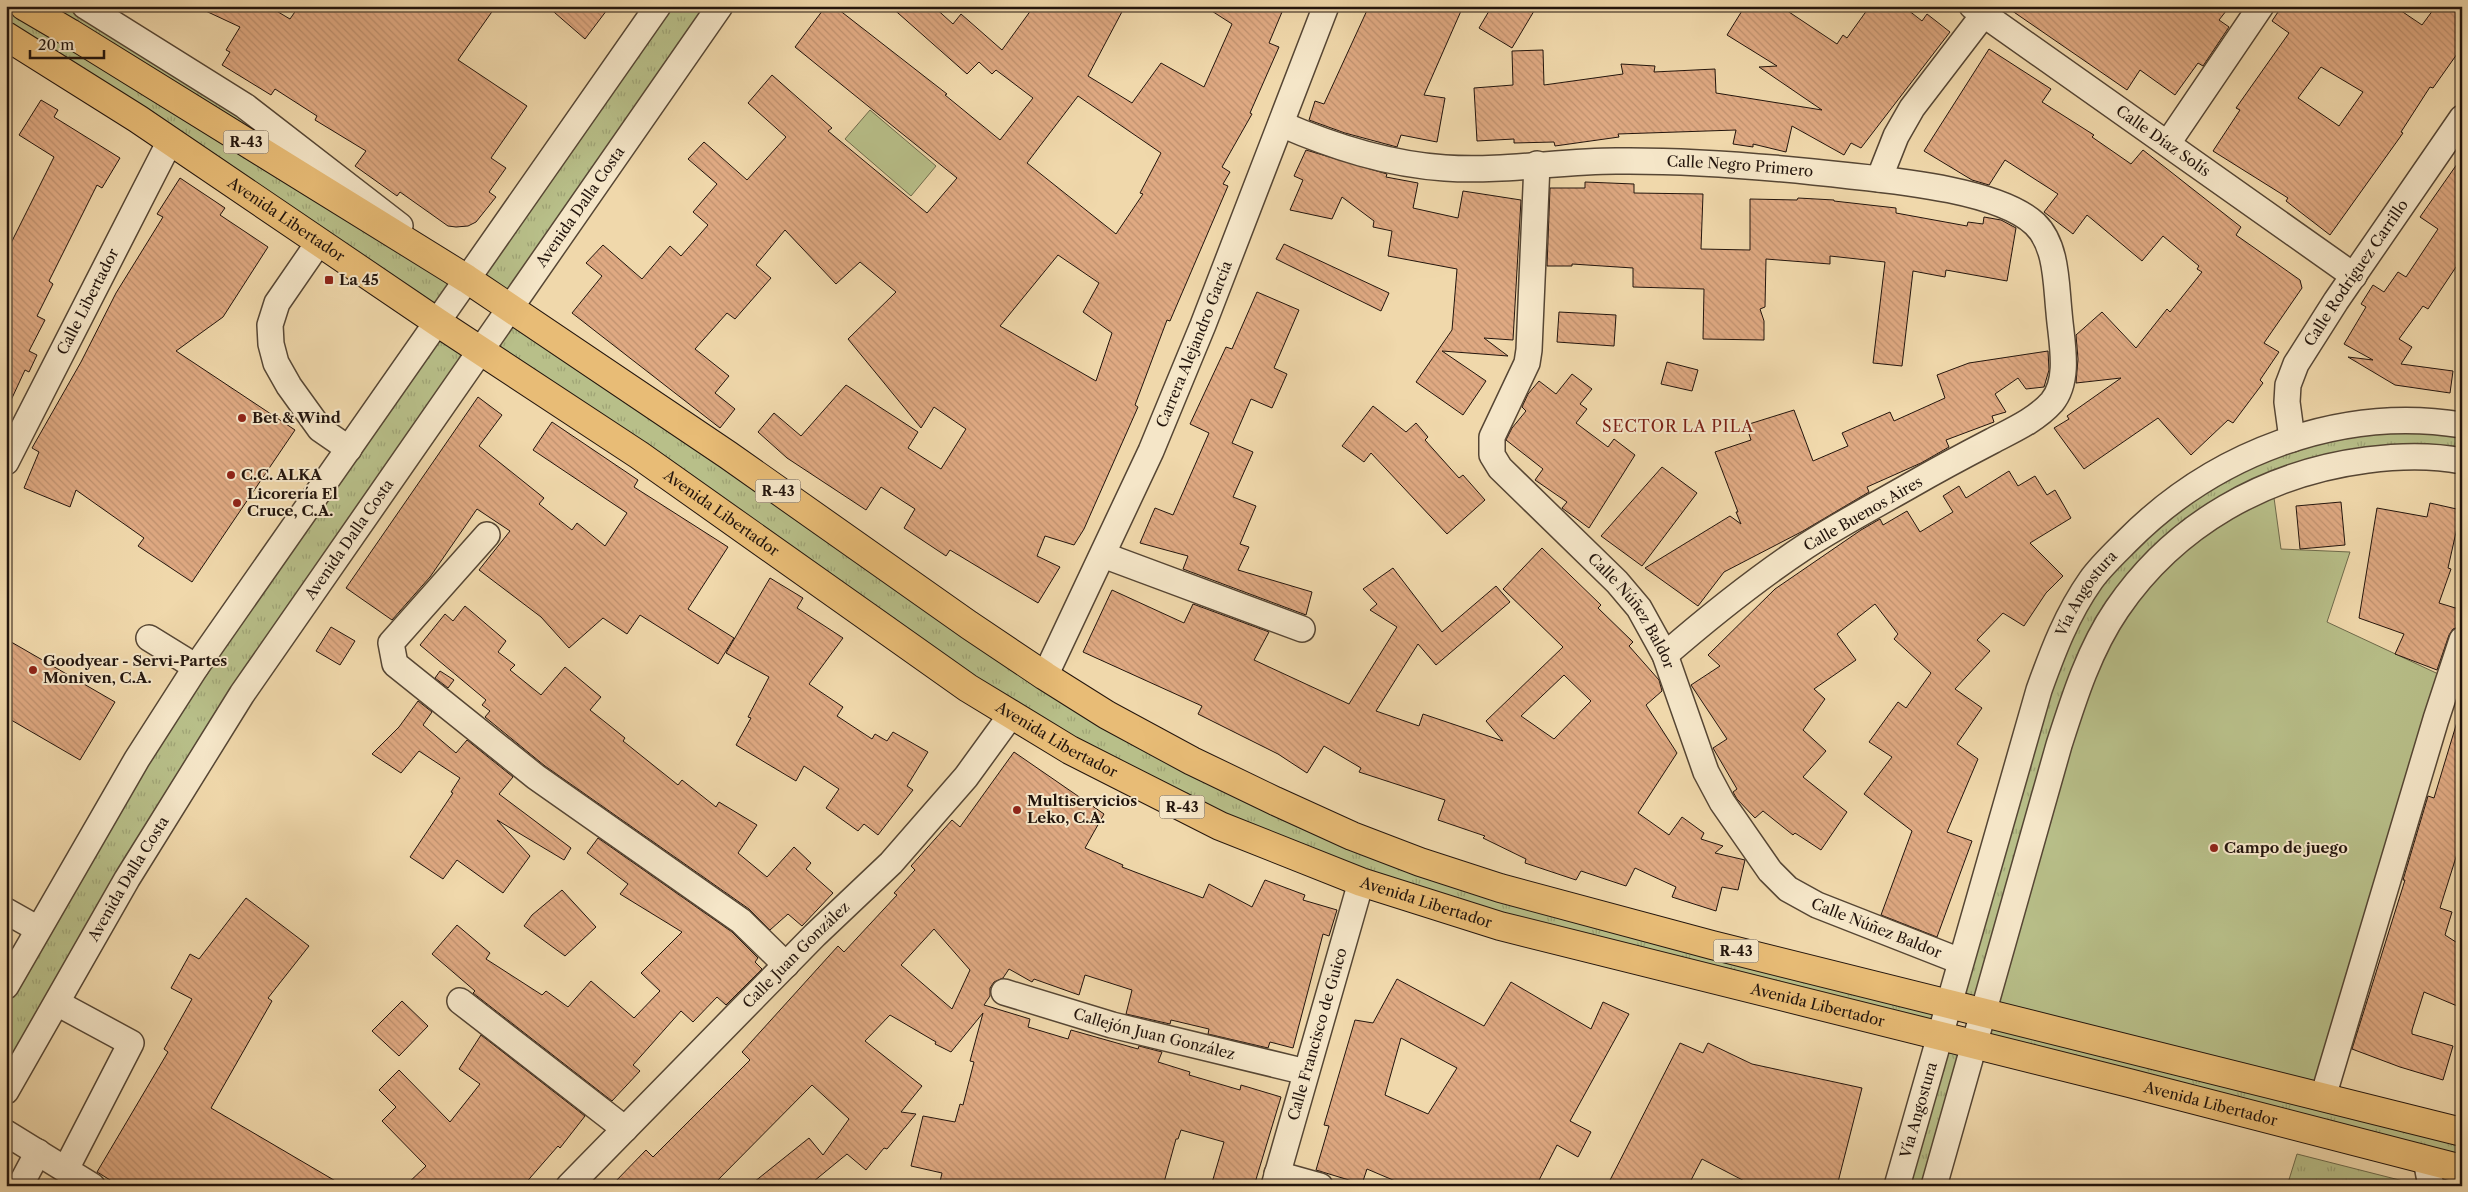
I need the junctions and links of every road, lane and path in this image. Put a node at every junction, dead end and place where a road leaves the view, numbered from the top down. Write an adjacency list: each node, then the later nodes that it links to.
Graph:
1 (24, 6): 17 (main road, R-43)
2 (85, 6): 17 (street, R-43)
3 (720, 6): 18 (street, Avenida Dalla Costa)
4 (1326, 6): 10 (street, Carrera Alejandro García)
5 (2261, 6): 12 (street)
6 (656, 7): 17 (street)
7 (1978, 10): 12 (street, Calle Díaz Solís); 14 (street)
8 (6, 36): 11 (main road, Avenida Libertador / R-43)
9 (2462, 118): 16 (street, Calle Rodríguez Carrillo)
10 (1281, 124): 13 (street, Calle Negro Primero); 28 (street, Carrera Alejandro García)
11 (170, 141): 15 (main road, Avenida Libertador / R-43); 26 (street, Calle Libertador)
12 (2168, 143): 16 (street, Calle Díaz Solís)
13 (1537, 164): 14 (street, Calle Negro Primero); 32 (street, Calle Núñez Baldor)
14 (1879, 179): 21 (street, Calle Negro Primero)
15 (320, 242): 19 (main road, Avenida Libertador / R-43); 24 (street)
16 (2354, 276): 23 (street, Calle Rodríguez Carrillo)
17 (467, 279): 18 (main road, R-43); 19 (street)
18 (510, 308): 20 (street, Avenida Dalla Costa); 34 (main road, R-43)
19 (437, 322): 20 (main road, Avenida Libertador / R-43); 24 (street)
20 (481, 351): 35 (main road, Avenida Libertador / R-43); 44 (street, Avenida Dalla Costa)
21 (2062, 382): 32 (street, Calle Buenos Aires)
22 (2462, 424): 23 (street, Vía Angostura)
23 (2292, 439): 39 (street, Vía Angostura)
24 (349, 449): 33 (street)
25 (2462, 461): 46 (street, Vía Angostura)
26 (6, 462)
27 (487, 535): 40 (street)
28 (1102, 555): 29 (street); 34 (street, Carrera Alejandro García)
29 (1302, 629)
30 (149, 638): 33 (street)
31 (2462, 640): 51 (street)
32 (1665, 655): 39 (street, Calle Núñez Baldor)
33 (196, 666): 38 (street)
34 (1045, 676): 45 (main road, R-43)
35 (1011, 715): 36 (main road, Avenida Libertador / R-43); 40 (street, Calle Juan González)
36 (1360, 882): 47 (main road, Avenida Libertador / R-43); 49 (street, Calle Francisco de Guico)
37 (6, 911): 38 (street)
38 (38, 929): 41 (street)
39 (1960, 961): 45 (street, Vía Angostura)
40 (786, 965): 52 (street, Calle Juan González)
41 (6, 986)
42 (1004, 992): 49 (street, Callejón Juan González)
43 (460, 1001): 52 (street)
44 (57, 1003): 50 (street, Avenida Dalla Costa); 56 (street)
45 (1948, 1004): 46 (main road, R-43); 47 (street, Vía Angostura)
46 (1984, 1012): 48 (street, Vía Angostura); 51 (main road, R-43)
47 (1939, 1035): 48 (main road, Avenida Libertador / R-43); 64 (street, Vía Angostura)
48 (1974, 1044): 58 (main road, Avenida Libertador / R-43); 65 (street)
49 (1306, 1072): 59 (street, Calle Francisco de Guico)
50 (6, 1091)
51 (2323, 1097): 53 (main road, R-43)
52 (625, 1129): 60 (street, Calle Juan González)
53 (2462, 1132)
54 (6, 1133): 55 (street)
55 (38, 1152): 56 (street); 61 (street)
56 (66, 1169): 62 (street)
57 (2462, 1169): 58 (main road, Avenida Libertador / R-43)
58 (2429, 1173)
59 (1276, 1180): 63 (street)
60 (577, 1183)
61 (20, 1186)
62 (92, 1186)
63 (1320, 1186)
64 (1897, 1186)
65 (1934, 1186)

